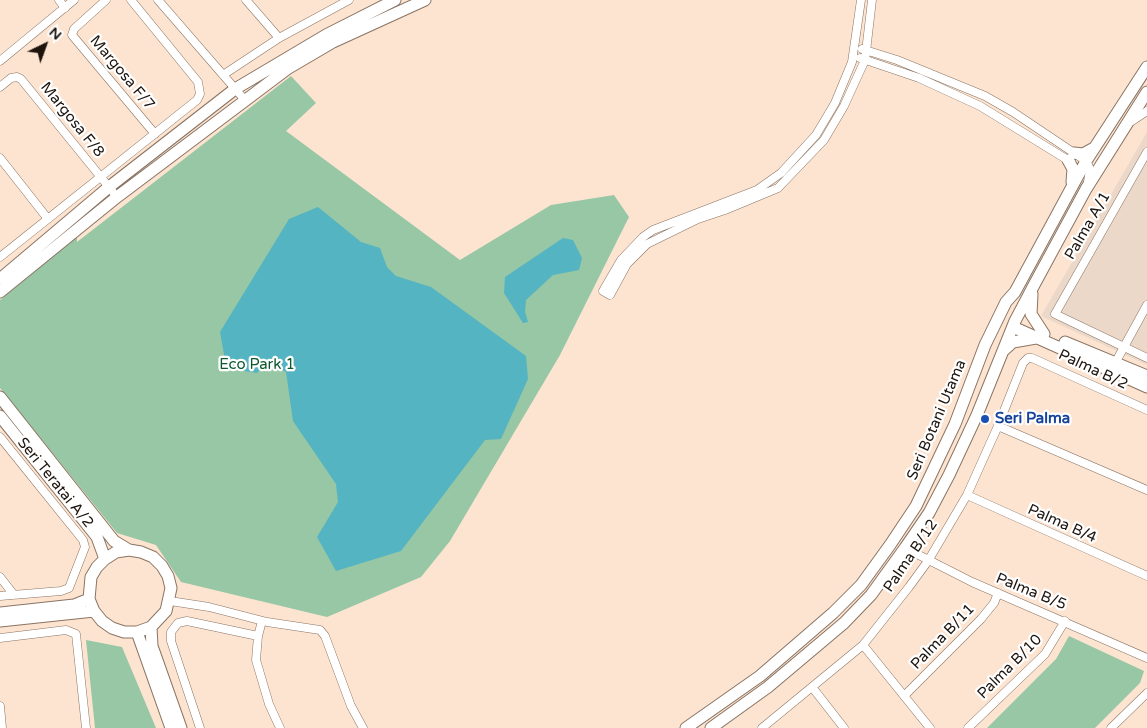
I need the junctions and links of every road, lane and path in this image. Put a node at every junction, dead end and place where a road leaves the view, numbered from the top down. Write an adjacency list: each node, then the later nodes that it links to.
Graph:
1 (59, 0): 13 (street)
2 (74, 0): 13 (street)
3 (106, 0): 32 (street, Margosa F/7)
4 (131, 0): 32 (street)
5 (158, 0): 23 (street)
6 (246, 0): 14 (street)
7 (349, 0): 12 (street)
8 (395, 0): 25 (street)
9 (423, 0): 28 (street)
10 (862, 0): 15 (street)
11 (872, 0): 16 (street)
12 (339, 2): 14 (street)
13 (66, 8): 17 (street)
14 (279, 38): 23 (street)
15 (856, 48): 16 (street); 18 (street)
16 (867, 51): 19 (street); 20 (street)
17 (1, 56)
18 (853, 56): 19 (street); 39 (street)
19 (865, 60): 22 (street); 40 (street)
20 (897, 60): 22 (street); 27 (street)
21 (1147, 67): 33 (street, Seri Botani Utama)
22 (893, 69): 29 (street)
23 (223, 75): 25 (street)
24 (0, 87): 41 (street, Margosa F/8)
25 (235, 89): 28 (street); 44 (street)
26 (1147, 92): 31 (street, Seri Botani Utama)
27 (985, 96): 29 (street); 35 (street)
28 (244, 98): 47 (street)
29 (980, 106): 35 (street)
30 (1147, 111): 31 (street)
31 (1122, 131): 37 (street, Seri Botani Utama)
32 (155, 134): 41 (street)
33 (1094, 148): 35 (street); 38 (street, Seri Botani Utama)
34 (1147, 152): 58 (street, Palma A/1)
35 (1071, 156): 38 (street); 43 (street)
36 (0, 158): 48 (street)
37 (1104, 162): 38 (street); 46 (street, Seri Botani Utama)
38 (1086, 166): 43 (street, Seri Botani Utama); 46 (street)
39 (785, 169): 40 (street); 42 (street)
40 (792, 175): 45 (street)
41 (100, 177): 44 (street, Margosa F/8); 48 (street)
42 (772, 181): 45 (street); 45 (street)
43 (1072, 184): 53 (street, Seri Botani Utama)
44 (109, 187): 47 (street, Margosa F/8); 50 (street)
45 (778, 188)
46 (1086, 189): 51 (street, Seri Botani Utama)
47 (116, 197): 50 (street)
48 (48, 219): 49 (street)
49 (0, 257)
50 (4, 276): 52 (street)
51 (1034, 285): 55 (street, Seri Botani Utama); 56 (street)
52 (0, 292)
53 (1015, 292): 55 (street); 57 (street, Seri Botani Utama)
54 (1147, 305): 58 (street)
55 (1012, 323): 56 (street); 57 (street); 59 (street, Seri Botani Utama)
56 (1041, 336): 59 (street); 62 (street)
57 (985, 345): 105 (street, Seri Botani Utama)
58 (1123, 347): 61 (street); 62 (street)
59 (1002, 351): 72 (street, Seri Botani Utama)
60 (1028, 358): 66 (street, Palma B/2); 68 (street, Palma B/12)
61 (1147, 358)
62 (1114, 366): 63 (street); 64 (street)
63 (1147, 376)
64 (1147, 387)
65 (0, 397): 73 (street)
66 (1147, 410)
67 (0, 416): 74 (street)
68 (998, 426): 70 (street); 71 (street, Palma B/12)
69 (0, 438): 79 (street, Seri Teratai A/2)
70 (1147, 490)
71 (966, 495): 75 (street, Palma B/12); 76 (street, Palma B/4)
72 (905, 548): 75 (street, Palma B/5); 106 (street, Seri Botani Utama)
73 (129, 550): 74 (street); 82 (street)
74 (105, 558): 81 (street)
75 (928, 561): 78 (street, Palma B/5); 92 (street, Palma B/12)
76 (1146, 574)
77 (0, 577): 79 (street)
78 (998, 593): 87 (street, Palma B/5); 96 (street, Palma B/11)
79 (14, 595): 80 (street)
80 (0, 596)
81 (90, 599): 83 (street); 84 (street)
82 (170, 601): 86 (street); 88 (street)
83 (94, 611): 85 (street); 89 (street)
84 (0, 613)
85 (0, 621)
86 (262, 621): 90 (street); 104 (street)
87 (1065, 621): 93 (street, Palma B/5); 110 (street, Palma B/10)
88 (151, 627): 89 (street); 101 (street)
89 (137, 632): 100 (street)
90 (258, 636): 102 (street); 103 (street)
91 (0, 638): 99 (street)
92 (863, 645): 94 (street, Palma B/12); 96 (street)
93 (1147, 658)
94 (812, 687): 107 (street, Palma B/12); 108 (street)
95 (1147, 693): 111 (street)
96 (904, 696): 109 (street)
97 (0, 706): 98 (street)
98 (2, 728)
99 (86, 728)
100 (171, 728)
101 (181, 728)
102 (200, 728)
103 (280, 728)
104 (363, 728)
105 (686, 728)
106 (711, 728)
107 (762, 728)
108 (844, 728)
109 (930, 728)
110 (968, 728)
111 (1111, 728)

